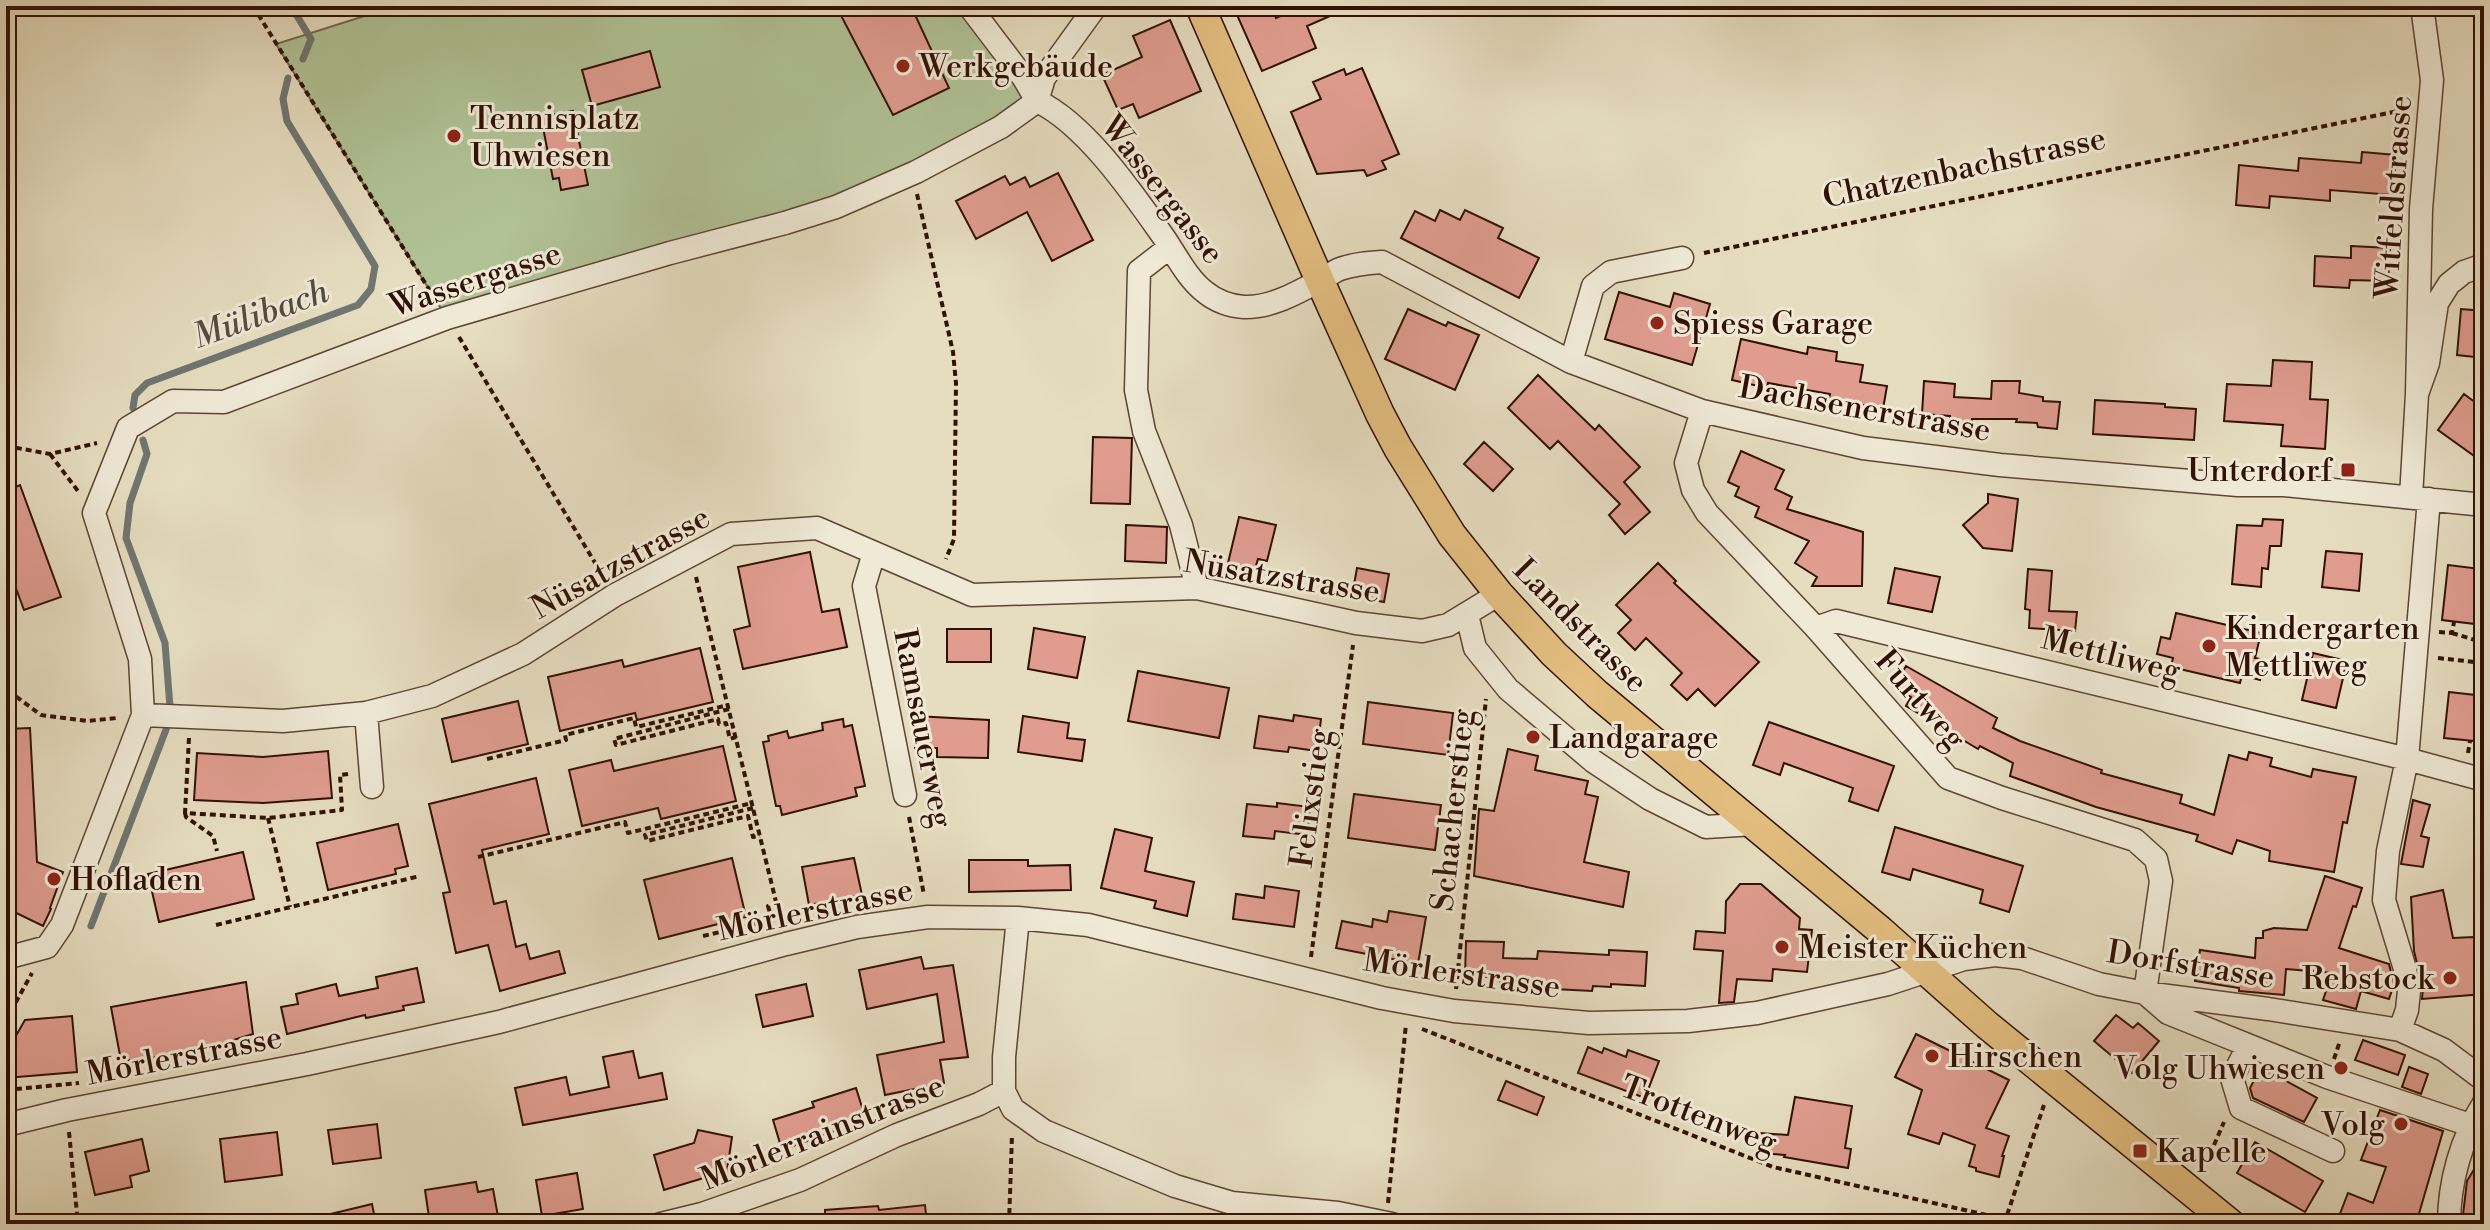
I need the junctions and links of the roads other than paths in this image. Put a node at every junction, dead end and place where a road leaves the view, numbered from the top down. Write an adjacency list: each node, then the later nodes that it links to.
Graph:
1 (969, 6): 5 (street)
2 (1096, 6): 5 (street)
3 (1200, 6): 9 (main road, Landstrasse)
4 (2422, 6): 11 (street, Witfeldstrasse)
5 (1037, 101): 6 (street, Wassergasse); 21 (street, Wassergasse)
6 (1170, 247): 9 (street, Wassergasse); 16 (street)
7 (1682, 258): 10 (street)
8 (2484, 265): 11 (street)
9 (1320, 281): 10 (street, Dachsenerstrasse); 17 (main road, Landstrasse)
10 (1571, 362): 12 (street, Dachsenerstrasse)
11 (2417, 394): 13 (street)
12 (1702, 411): 13 (street, Dachsenerstrasse); 19 (street, Furtweg)
13 (2420, 498): 14 (street, Dachsenerstrasse); 22 (street)
14 (2484, 505)
15 (874, 553): 16 (street, Nüsatzstrasse); 20 (street, Nüsatzstrasse); 25 (street, Ramsauerweg)
16 (1197, 588): 18 (street, Nüsatzstrasse)
17 (1499, 594): 18 (street, Nüsatzstrasse); 26 (main road, Landstrasse)
18 (1467, 615): 26 (street)
19 (1816, 628): 22 (street, Mettliweg); 30 (street, Furtweg)
20 (366, 713): 21 (street, Nüsatzstrasse); 23 (street)
21 (143, 715): 28 (street)
22 (2407, 759): 24 (street, Mettliweg); 31 (street)
23 (371, 780)
24 (2484, 780)
25 (905, 795)
26 (1754, 824): 29 (main road, Landstrasse)
27 (1018, 918): 29 (street, Mörlerstrasse); 34 (street); 36 (street, Mörlerstrasse)
28 (6, 958)
29 (1926, 971): 30 (street, Dorfstrasse); 41 (main road, Landstrasse)
30 (2145, 993): 31 (street, Dorfstrasse); 32 (street)
31 (2400, 1030): 33 (street, Dorfstrasse)
32 (2248, 1046): 37 (street); 38 (street)
33 (2484, 1080)
34 (1008, 1100): 39 (street); 40 (street, Mörlerrainstrasse)
35 (2484, 1103): 37 (street)
36 (6, 1125)
37 (2470, 1125): 42 (street)
38 (2333, 1151)
39 (1390, 1213)
40 (661, 1224)
41 (2231, 1224)
42 (2449, 1224)

